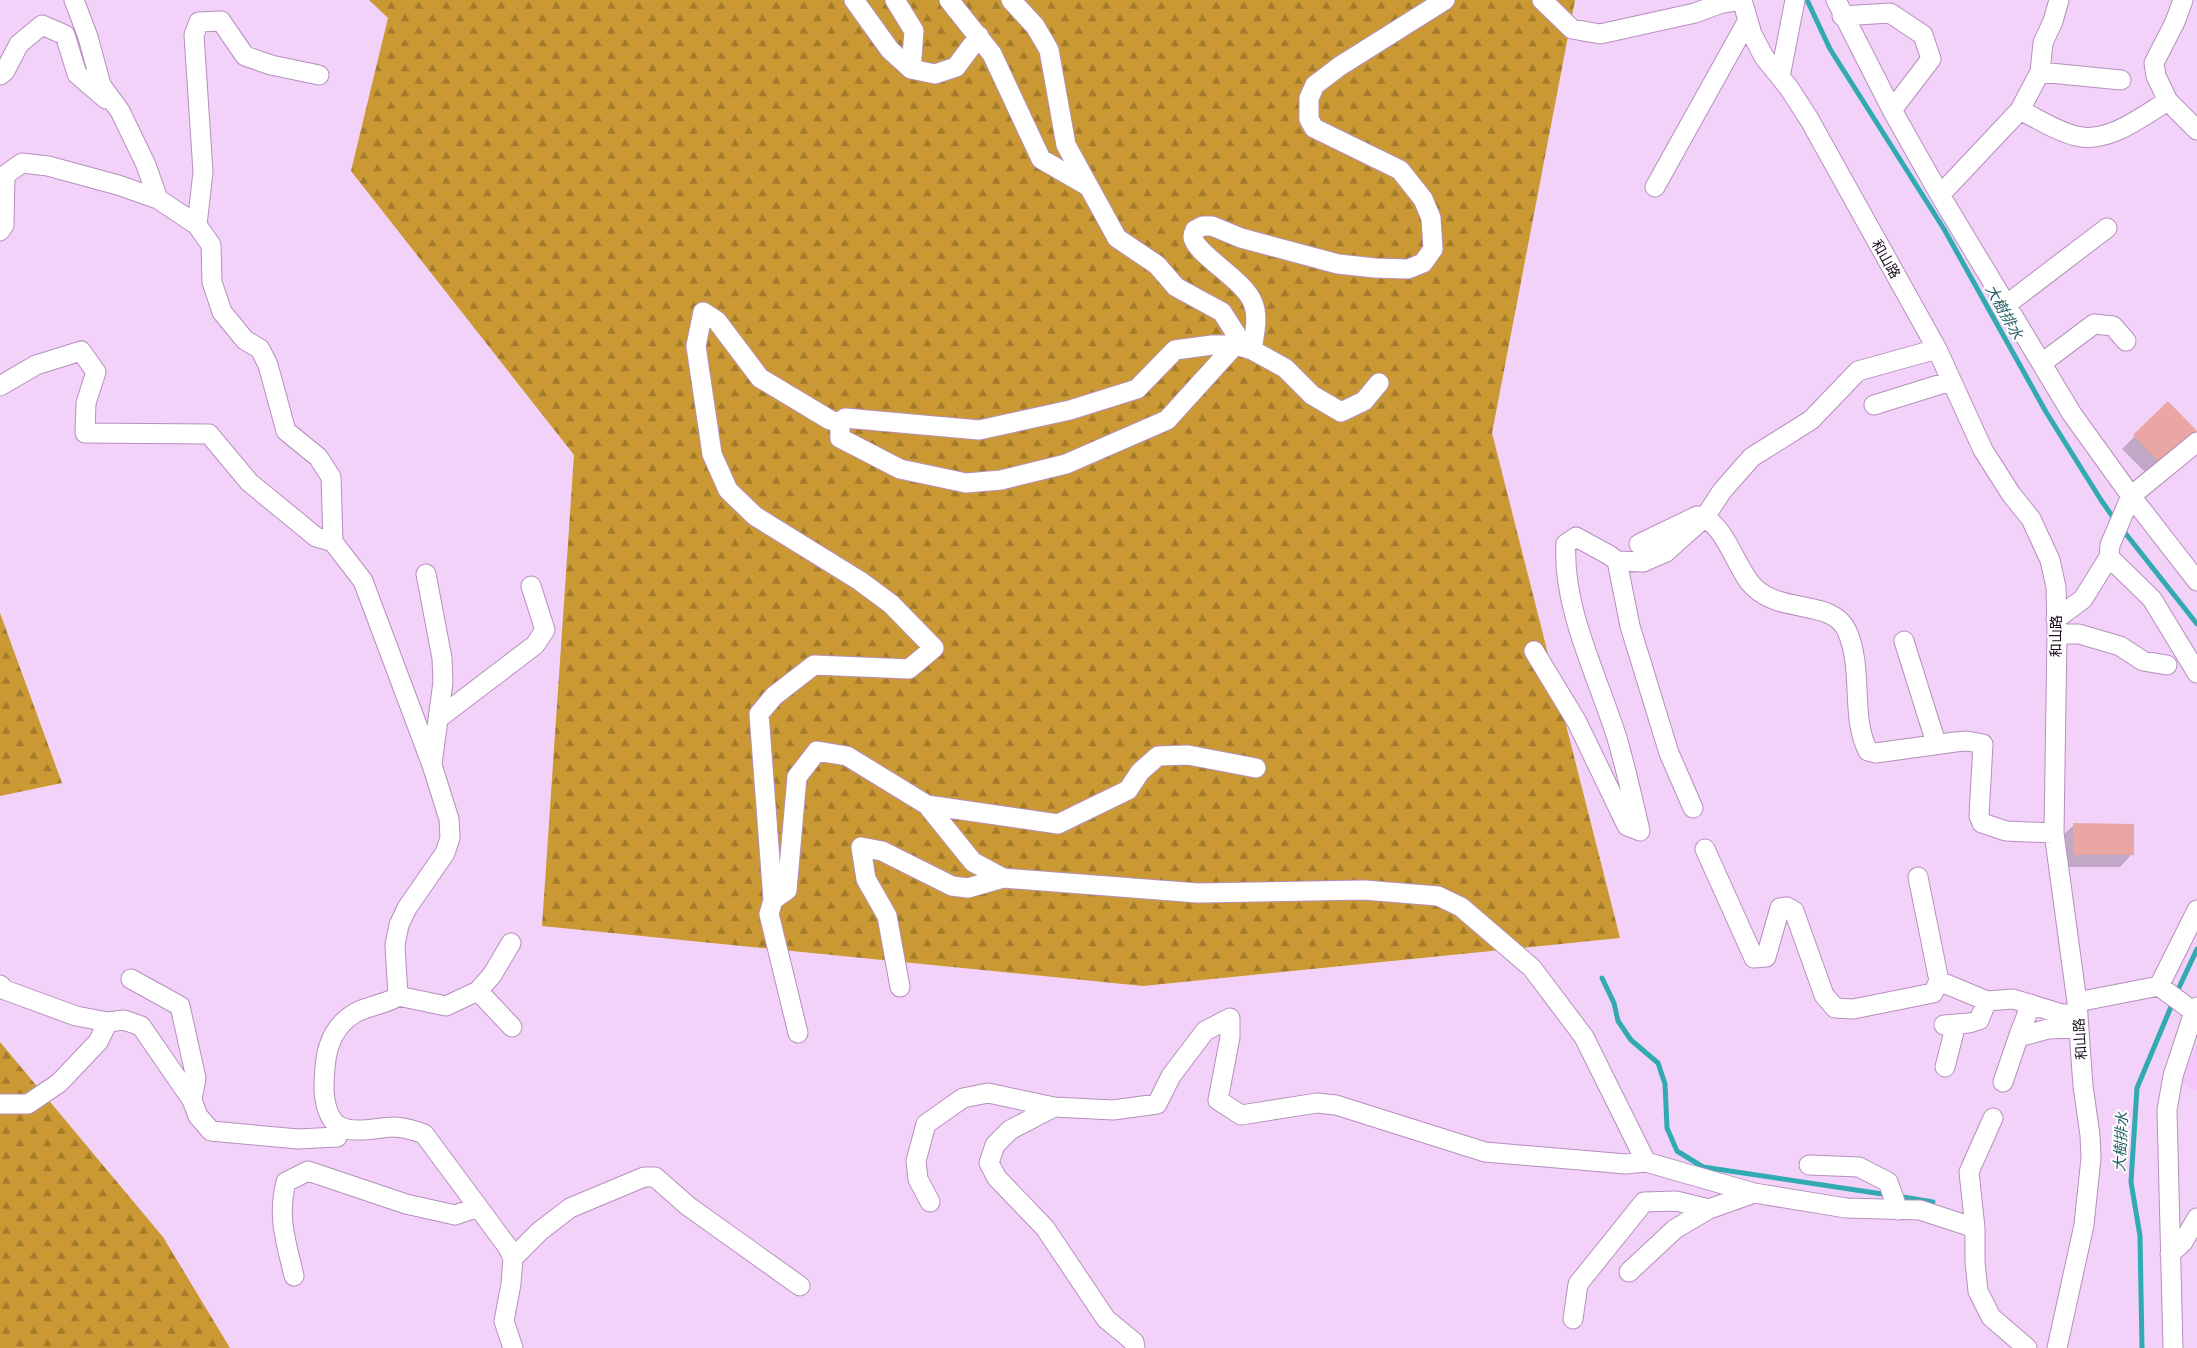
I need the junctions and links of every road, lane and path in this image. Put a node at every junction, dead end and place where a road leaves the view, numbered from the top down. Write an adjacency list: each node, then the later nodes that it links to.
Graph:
1 (74, 0): 24 (street)
2 (854, 0): 15 (street)
3 (895, 0): 15 (street)
4 (949, 0): 14 (street)
5 (1011, 0): 26 (street)
6 (1445, 0): 35 (street)
7 (1542, 0): 8 (street)
8 (1742, 0): 13 (street, 和山路)
9 (1795, 0): 19 (street)
10 (2059, 0): 16 (street)
11 (2183, 0): 21 (street)
12 (1839, 8): 22 (street); 22 (street)
13 (1748, 20): 19 (street, 和山路); 27 (street)
14 (979, 36): 15 (street); 26 (street)
15 (911, 68)
16 (2040, 72): 20 (street); 23 (street)
17 (0, 75): 24 (street)
18 (319, 75): 30 (street)
19 (1780, 77): 36 (street, 和山路)
20 (2121, 80)
21 (2168, 101): 23 (street); 25 (street)
22 (1892, 110): 28 (street)
23 (2020, 110): 28 (street)
24 (120, 111): 29 (street)
25 (2197, 130)
26 (1086, 184): 35 (street)
27 (1655, 188)
28 (1940, 195): 33 (street)
29 (158, 199): 30 (street); 32 (street)
30 (197, 225): 46 (street)
31 (2107, 228): 33 (street)
32 (0, 231)
33 (2006, 305): 37 (street)
34 (2126, 341): 37 (street)
35 (1243, 348): 39 (street); 42 (street); 42 (street)
36 (1937, 349): 38 (street, 和山路); 45 (street)
37 (2042, 363): 44 (street)
38 (1951, 381): 41 (street); 53 (street, 和山路)
39 (1379, 383)
40 (0, 386): 46 (street)
41 (1874, 405)
42 (840, 423): 68 (street)
43 (2197, 442): 44 (street)
44 (2132, 496): 48 (street); 51 (street)
45 (1706, 516): 47 (street); 49 (street); 59 (street)
46 (333, 542): 60 (street)
47 (1639, 544)
48 (2109, 551): 53 (street); 57 (street)
49 (1616, 561): 55 (street); 63 (street)
50 (426, 574): 58 (street)
51 (2197, 581)
52 (531, 586): 58 (street)
53 (2056, 626): 56 (street); 64 (street, 和山路)
54 (1904, 641): 59 (street)
55 (1534, 651)
56 (2168, 665)
57 (2197, 673)
58 (439, 718): 60 (street)
59 (1936, 744): 64 (street)
60 (432, 765): 77 (street)
61 (1256, 768): 62 (street)
62 (927, 805): 67 (street); 68 (street)
63 (1693, 808)
64 (2054, 833): 81 (street, 和山路)
65 (1705, 849): 72 (street)
66 (1918, 877): 72 (street)
67 (1003, 878): 75 (street); 93 (street)
68 (773, 900): 84 (street)
69 (2197, 910): 74 (street)
70 (511, 943): 76 (street)
71 (131, 979): 88 (street)
72 (1939, 981): 78 (street)
73 (0, 985): 82 (street)
74 (2159, 986): 80 (street); 81 (street)
75 (900, 987)
76 (478, 991): 77 (street); 83 (street)
77 (398, 996): 92 (street)
78 (1987, 1001): 79 (street); 86 (street)
79 (2031, 1004): 81 (street); 85 (street)
80 (2195, 1009): 102 (street)
81 (2078, 1015): 85 (street); 111 (street, 和山路)
82 (108, 1022): 88 (street); 89 (street)
83 (512, 1027)
84 (798, 1033)
85 (2018, 1036): 87 (street)
86 (1945, 1067)
87 (2003, 1082)
88 (192, 1100): 92 (street)
89 (0, 1104)
90 (1054, 1107): 93 (street); 96 (street); 109 (street)
91 (1993, 1118): 101 (street)
92 (341, 1127): 97 (street)
93 (1646, 1162): 95 (street)
94 (1809, 1164): 99 (street)
95 (1754, 1193): 98 (street); 99 (street)
96 (930, 1202)
97 (478, 1207): 103 (street); 105 (street)
98 (1709, 1208): 104 (street); 107 (street)
99 (1898, 1210): 101 (street)
100 (2197, 1218): 102 (street)
101 (1975, 1228): 110 (street)
102 (2170, 1254): 112 (street)
103 (513, 1258): 106 (street); 108 (street)
104 (1629, 1272)
105 (294, 1276)
106 (800, 1286)
107 (1573, 1319)
108 (513, 1348)
109 (1135, 1348)
110 (2028, 1348)
111 (2057, 1348)
112 (2173, 1348)

